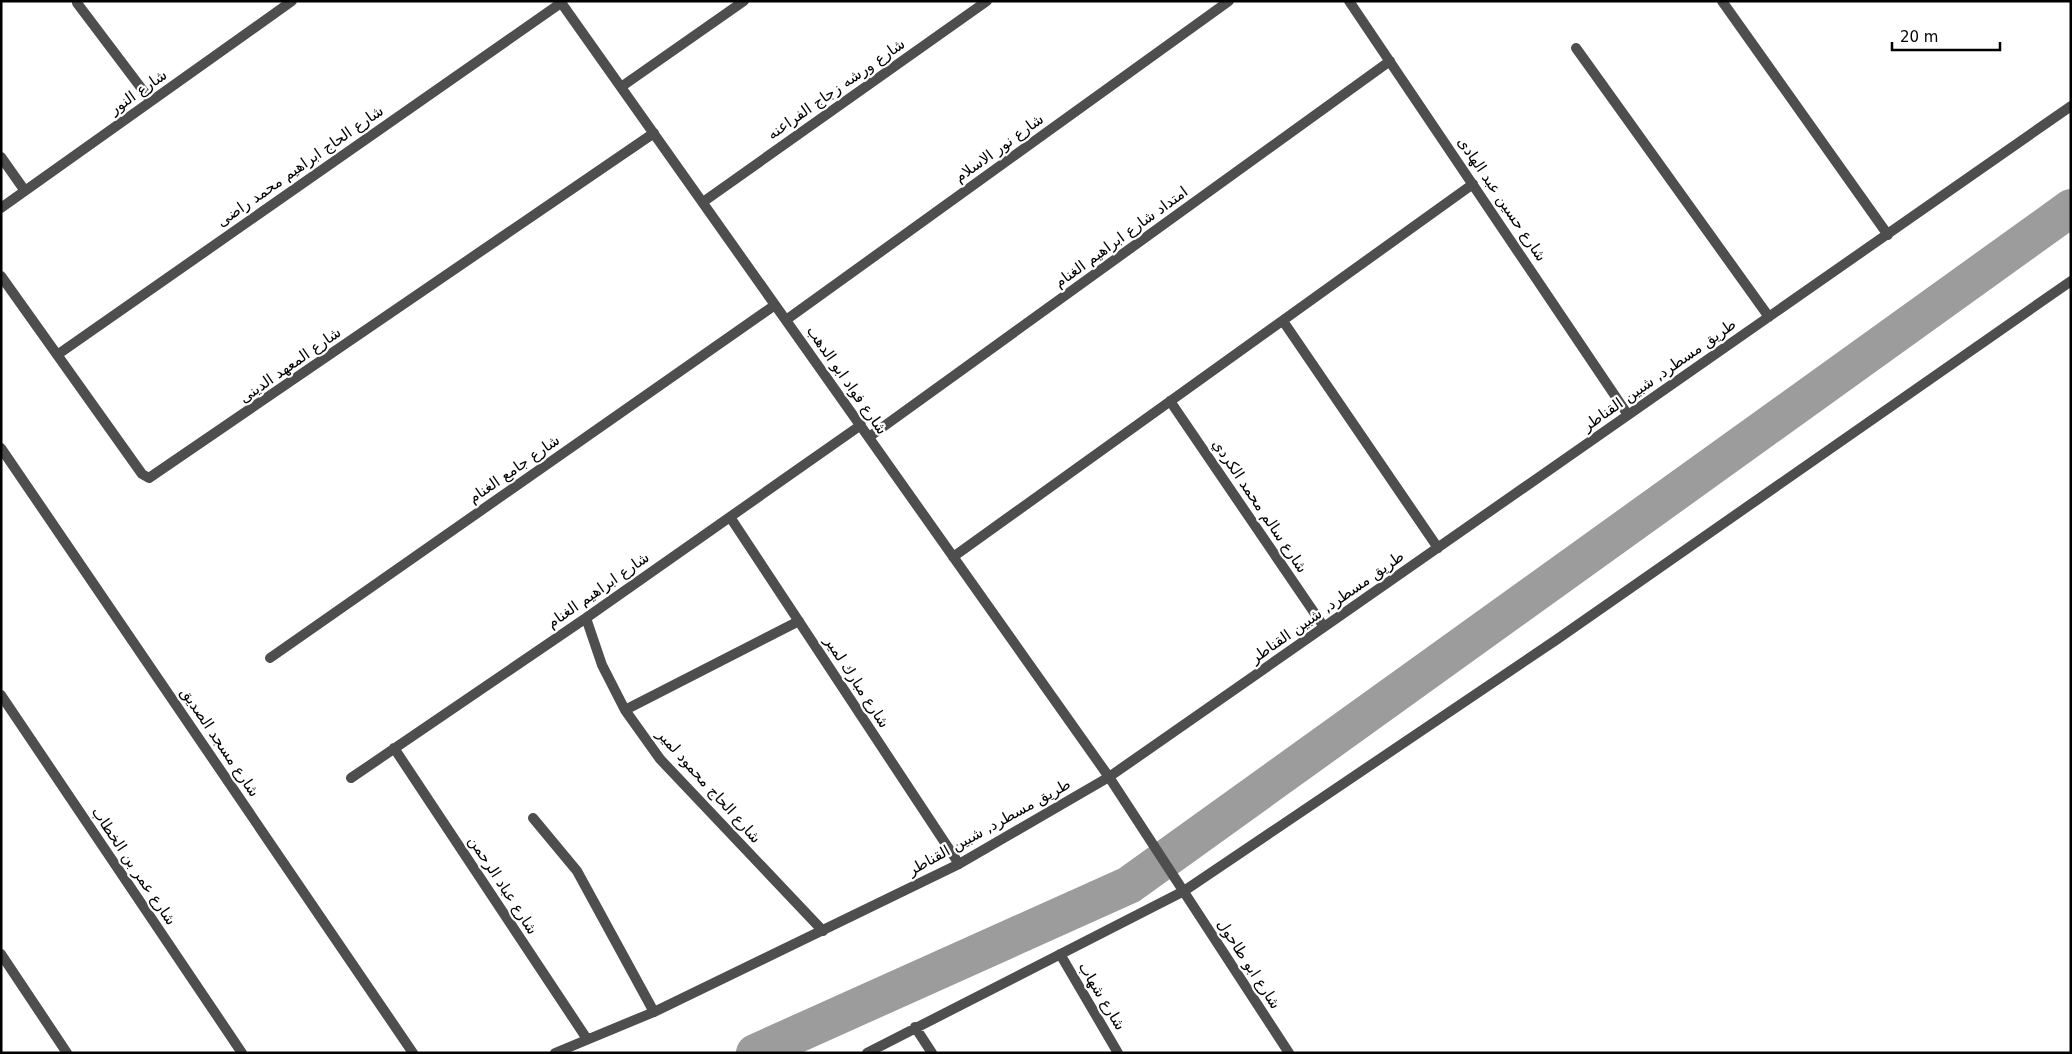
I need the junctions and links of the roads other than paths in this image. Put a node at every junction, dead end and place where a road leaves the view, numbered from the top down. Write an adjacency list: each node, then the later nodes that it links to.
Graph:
1 (292, 1): 12 (street, شارع النور)
2 (744, 1): 11 (street)
3 (987, 1): 18 (street, شارع ورشه زجاج الفراعنه)
4 (1229, 1): 25 (street, شارع نور الاسلام)
5 (1349, 1): 10 (street, شارع حسين عبد الهادى)
6 (1722, 1): 20 (street)
7 (560, 2): 11 (street, شارع فواد ابو الدهب); 27 (street, شارع الحاج ابراهيم محمد راضى)
8 (78, 4): 12 (street)
9 (1576, 48): 24 (street)
10 (1390, 61): 16 (street, شارع حسين عبد الهادى); 31 (street, امتداد شارع ابراهيم الغنام)
11 (621, 87): 14 (street, شارع فواد ابو الدهب)
12 (151, 102): 17 (street, شارع النور)
13 (2071, 106): 20 (street, طريق مسطرد, شبين القناطر)
14 (654, 133): 18 (street, شارع فواد ابو الدهب); 27 (street, شارع المعهد الدينى)
15 (1, 157): 17 (street)
16 (1473, 184): 26 (street); 29 (street, شارع حسين عبد الهادى)
17 (25, 191): 19 (street, شارع النور)
18 (703, 202): 23 (street, شارع فواد ابو الدهب)
19 (1, 208)
20 (1888, 234): 24 (street, طريق مسطرد, شبين القناطر)
21 (1, 276): 27 (street, شارع المعهد الدينى)
22 (2071, 281): 47 (street)
23 (775, 304): 25 (street, شارع فواد ابو الدهب); 39 (street, شارع جامع الغنام)
24 (1769, 317): 29 (street, طريق مسطرد, شبين القناطر)
25 (786, 320): 30 (street, شارع فواد ابو الدهب)
26 (1283, 321): 28 (street); 34 (street)
27 (58, 355)
28 (1170, 401): 35 (street); 38 (street, شارع سالم محمد الكردي)
29 (1628, 415): 34 (street, طريق مسطرد, شبين القناطر)
30 (861, 425): 31 (street, شارع فواد ابو الدهب); 33 (street, شارع ابراهيم الغنام)
31 (869, 437): 35 (street, شارع فواد ابو الدهب)
32 (1, 448): 56 (street, شارع مسجد الصديق)
33 (730, 517): 36 (street, شارع ابراهيم الغنام); 37 (street, شارع مبارك لمير)
34 (1438, 548): 38 (street, طريق مسطرد, شبين القناطر)
35 (953, 557): 43 (street, شارع فواد ابو الدهب)
36 (586, 618): 41 (street, شارع الحاج محمود لمير); 42 (street, شارع ابراهيم الغنام)
37 (799, 621): 41 (street); 46 (street, شارع مبارك لمير)
38 (1324, 627): 43 (street, طريق مسطرد, شبين القناطر)
39 (270, 658)
40 (1, 695): 55 (street, شارع عمر بن الخطاب)
41 (625, 710): 48 (street, شارع الحاج محمود لمير)
42 (394, 748): 44 (street, شارع ابراهيم الغنام); 53 (street, شارع عباد الرحمن)
43 (1109, 777): 46 (street, طريق مسطرد, شبين القناطر); 47 (street, شارع ابو طاحول)
44 (351, 778)
45 (533, 818): 51 (street)
46 (959, 864): 48 (street, طريق مسطرد, شبين القناطر)
47 (1184, 891): 50 (street); 61 (street, شارع ابو طاحول)
48 (823, 931): 51 (street, طريق مسطرد, شبين القناطر)
49 (1, 954): 54 (street)
50 (1060, 954): 52 (street); 60 (street, شارع شهاب)
51 (654, 1012): 53 (street, طريق مسطرد, شبين القناطر)
52 (915, 1026): 58 (street); 59 (street)
53 (587, 1039): 57 (street, طريق مسطرد, شبين القناطر)
54 (67, 1053)
55 (242, 1053)
56 (413, 1053)
57 (555, 1053)
58 (867, 1053)
59 (932, 1053)
60 (1118, 1053)
61 (1289, 1053)

